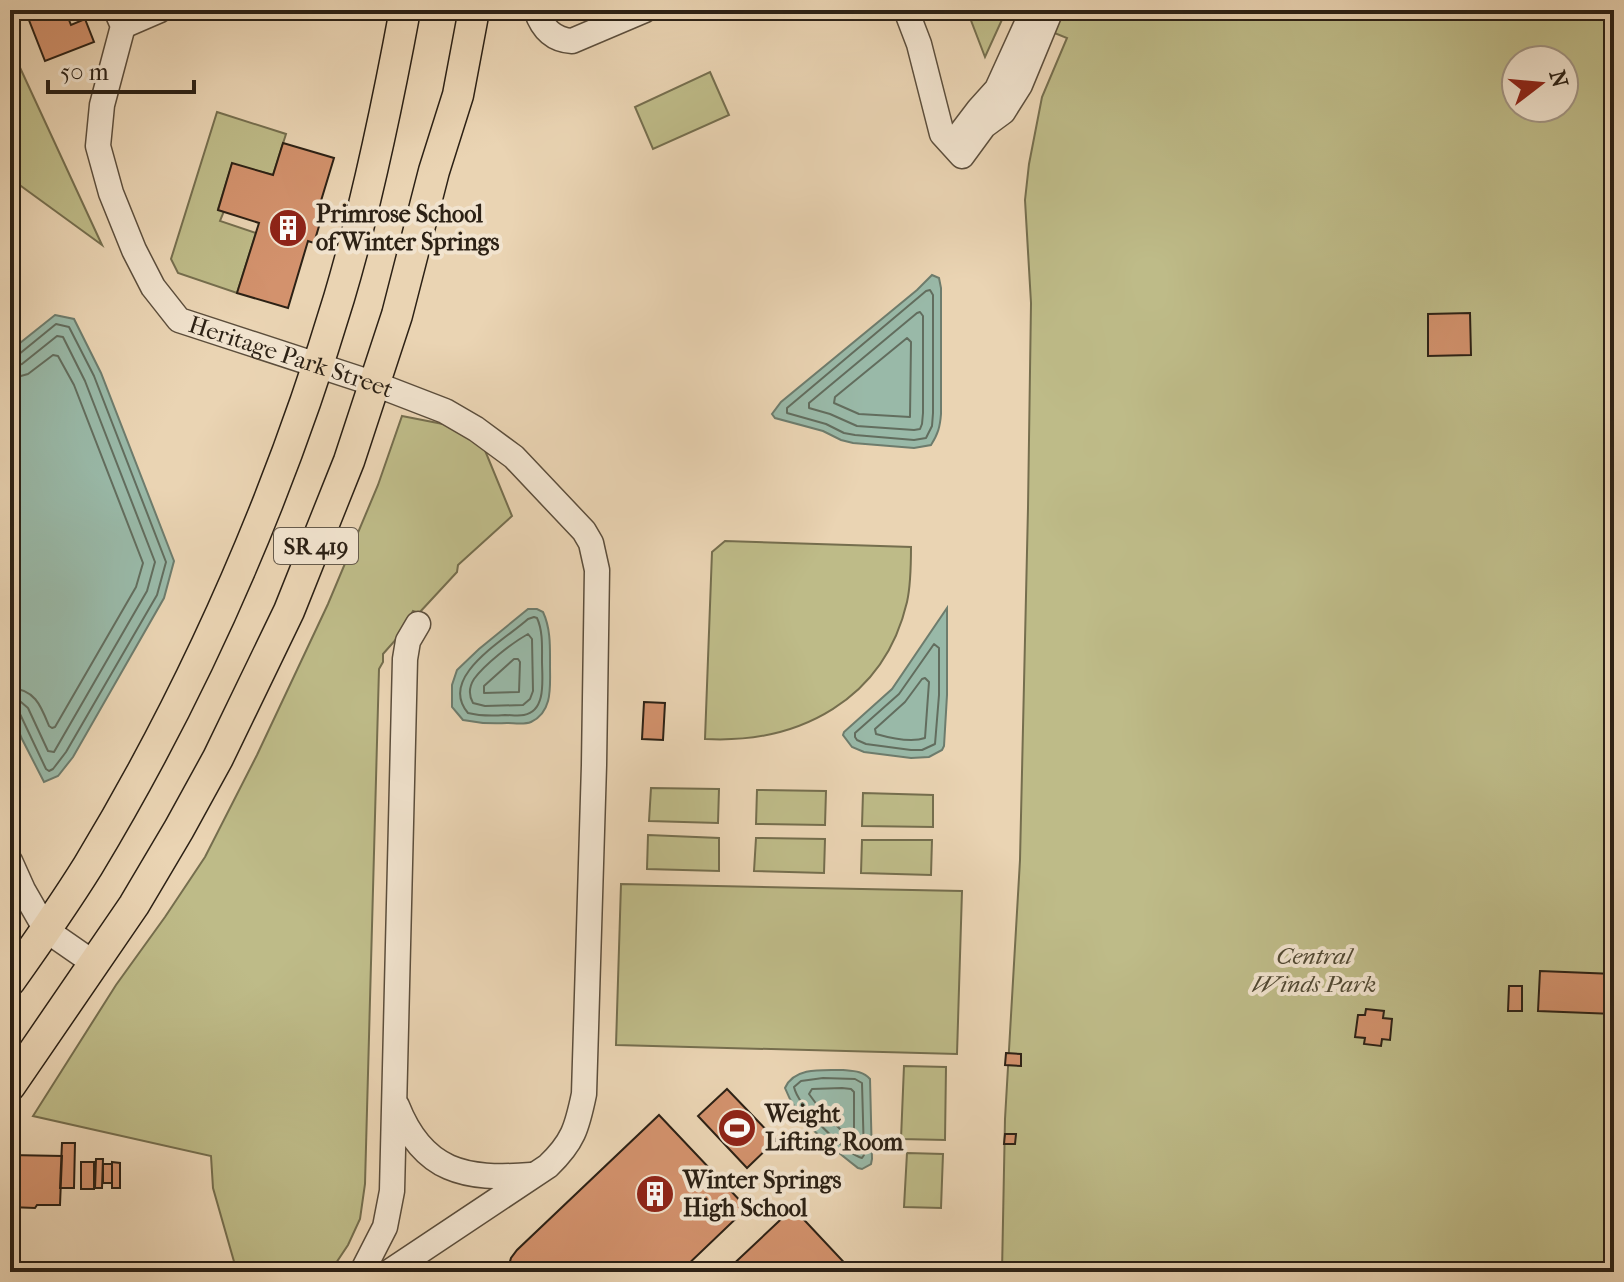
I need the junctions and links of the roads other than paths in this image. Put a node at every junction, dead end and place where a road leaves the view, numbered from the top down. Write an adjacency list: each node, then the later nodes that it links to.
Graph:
1 (160, 10): 9 (street)
2 (405, 10): 11 (main road, SR 419)
3 (474, 10): 12 (main road, SR 419)
4 (536, 10): 5 (street)
5 (645, 10)
6 (906, 10): 10 (street)
7 (1033, 10): 10 (street)
8 (1051, 10): 10 (street)
9 (120, 18): 11 (street, Heritage Park Street)
10 (956, 149)
11 (318, 365): 12 (street, Heritage Park Street); 15 (main road, SR 419)
12 (375, 384): 16 (main road, SR 419); 20 (street, Heritage Park Street)
13 (418, 624): 19 (street)
14 (10, 861): 15 (street)
15 (46, 930): 16 (street); 17 (main road, SR 419)
16 (95, 964): 18 (main road, SR 419)
17 (10, 981)
18 (10, 1086)
19 (395, 1100): 20 (street); 21 (street)
20 (535, 1175): 22 (street, Heritage Park Street)
21 (362, 1272)
22 (389, 1272)

